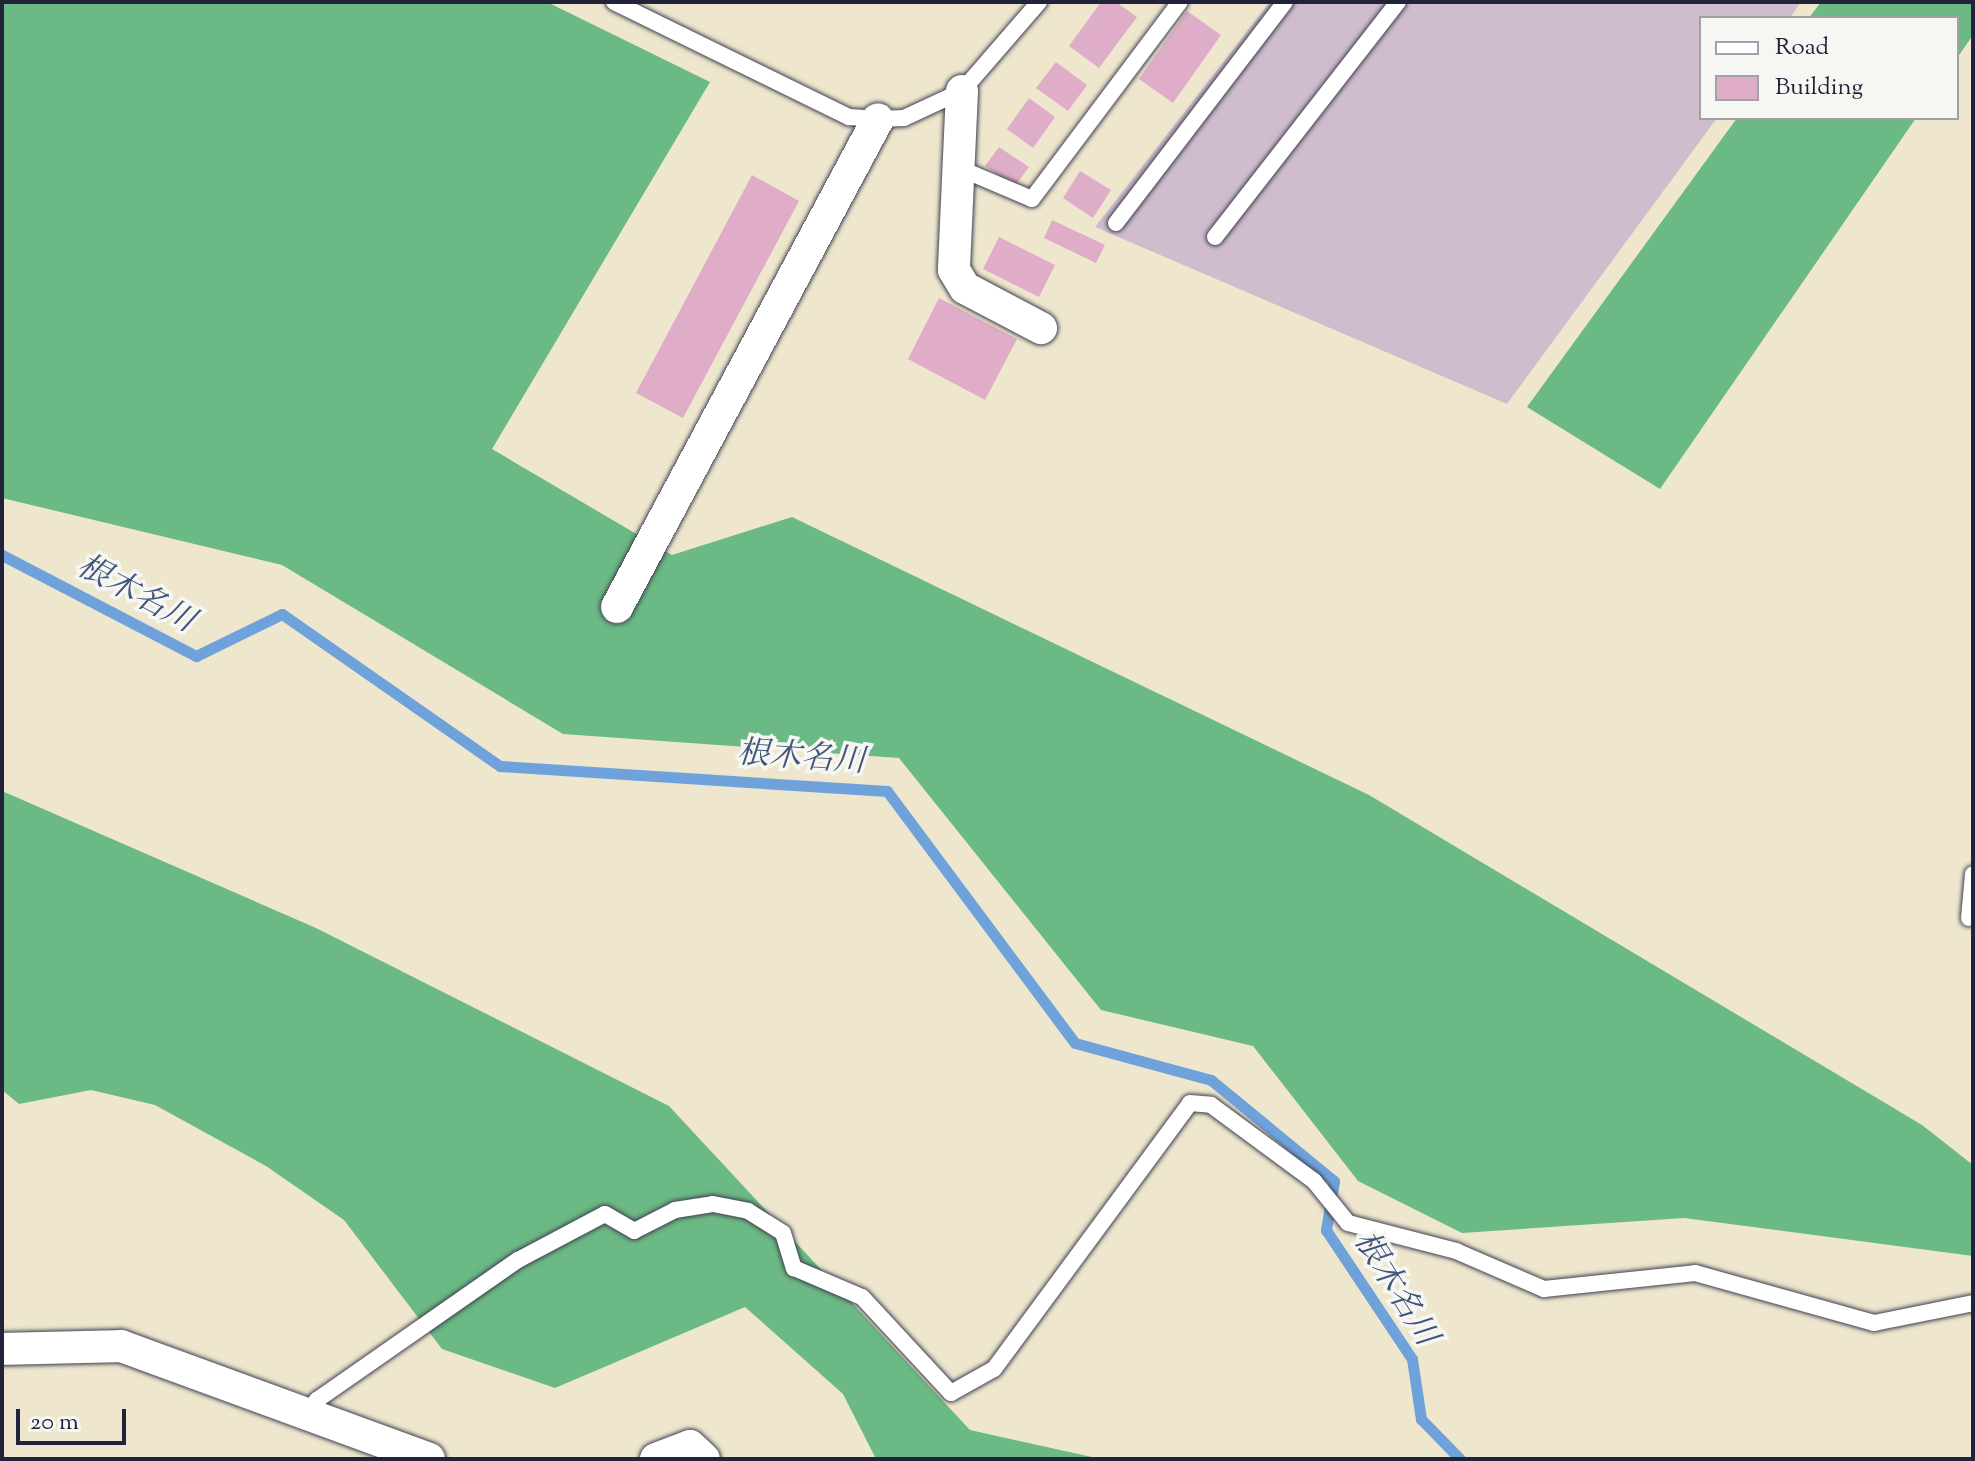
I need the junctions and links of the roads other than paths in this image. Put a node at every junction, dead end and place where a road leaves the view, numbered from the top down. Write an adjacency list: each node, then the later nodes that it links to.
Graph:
1 (614, 2): 7 (lane)
2 (1039, 2): 6 (lane)
3 (1180, 2): 8 (lane)
4 (1285, 2): 9 (lane)
5 (1398, 2): 10 (lane)
6 (962, 91): 7 (lane); 8 (street)
7 (878, 119): 12 (street)
8 (959, 168): 11 (street)
9 (1116, 223)
10 (1215, 237)
11 (1041, 328)
12 (617, 607)
13 (1973, 874): 14 (lane)
14 (1969, 918)
15 (1973, 1303): 17 (lane)
16 (2, 1349): 17 (street)
17 (305, 1417): 18 (street)
18 (429, 1459)
19 (656, 1459): 20 (street)
20 (704, 1459)

